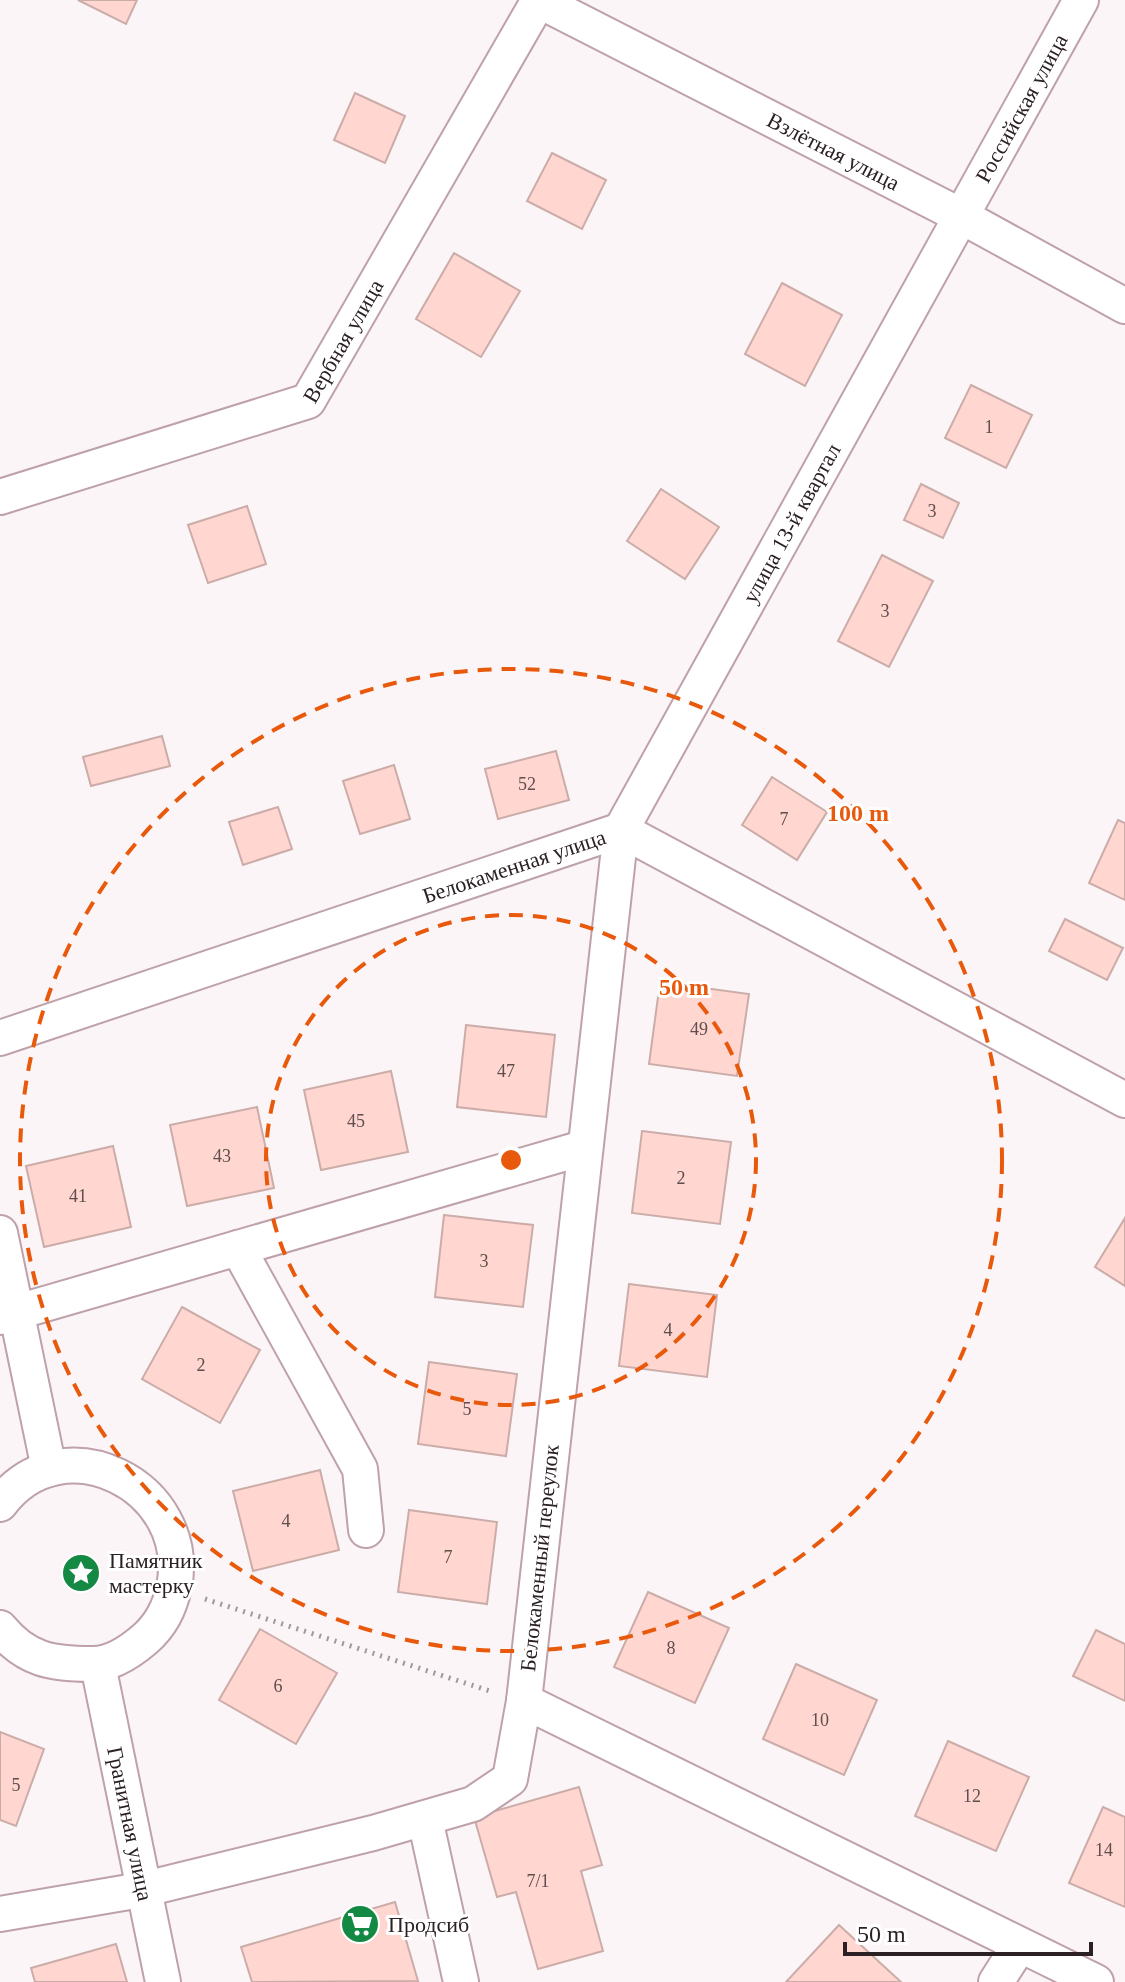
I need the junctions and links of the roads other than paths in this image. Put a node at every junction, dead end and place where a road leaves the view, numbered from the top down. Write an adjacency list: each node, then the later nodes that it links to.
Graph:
1 (539, 0): 3 (street, Взлётная улица); 5 (street, Вербная улица)
2 (1081, 0): 3 (street, Российская улица)
3 (961, 216): 4 (street, Взлётная улица); 6 (street, улица 13-й квартал)
4 (1125, 306)
5 (0, 497)
6 (621, 830): 7 (street, Белокаменная улица); 8 (street, Белокаменная улица); 9 (street, Белокаменный переулок)
7 (0, 1038)
8 (1122, 1092)
9 (583, 1148): 11 (street); 18 (street, Белокаменный переулок)
10 (0, 1233): 12 (street)
11 (238, 1248): 12 (street); 15 (street)
12 (8, 1314): 13 (street)
13 (49, 1469): 14 (street); 17 (street)
14 (0, 1504)
15 (366, 1530)
16 (0, 1628): 17 (street)
17 (98, 1665): 20 (street, Гранитная улица)
18 (524, 1701): 19 (street); 22 (street, Белокаменный переулок)
19 (425, 1819): 20 (street); 24 (street)
20 (141, 1890): 21 (street); 23 (street, Гранитная улица)
21 (0, 1914)
22 (1019, 1946): 25 (street); 26 (street, Белокаменный переулок)
23 (163, 1982)
24 (461, 1982)
25 (996, 1982)
26 (1096, 1982)

